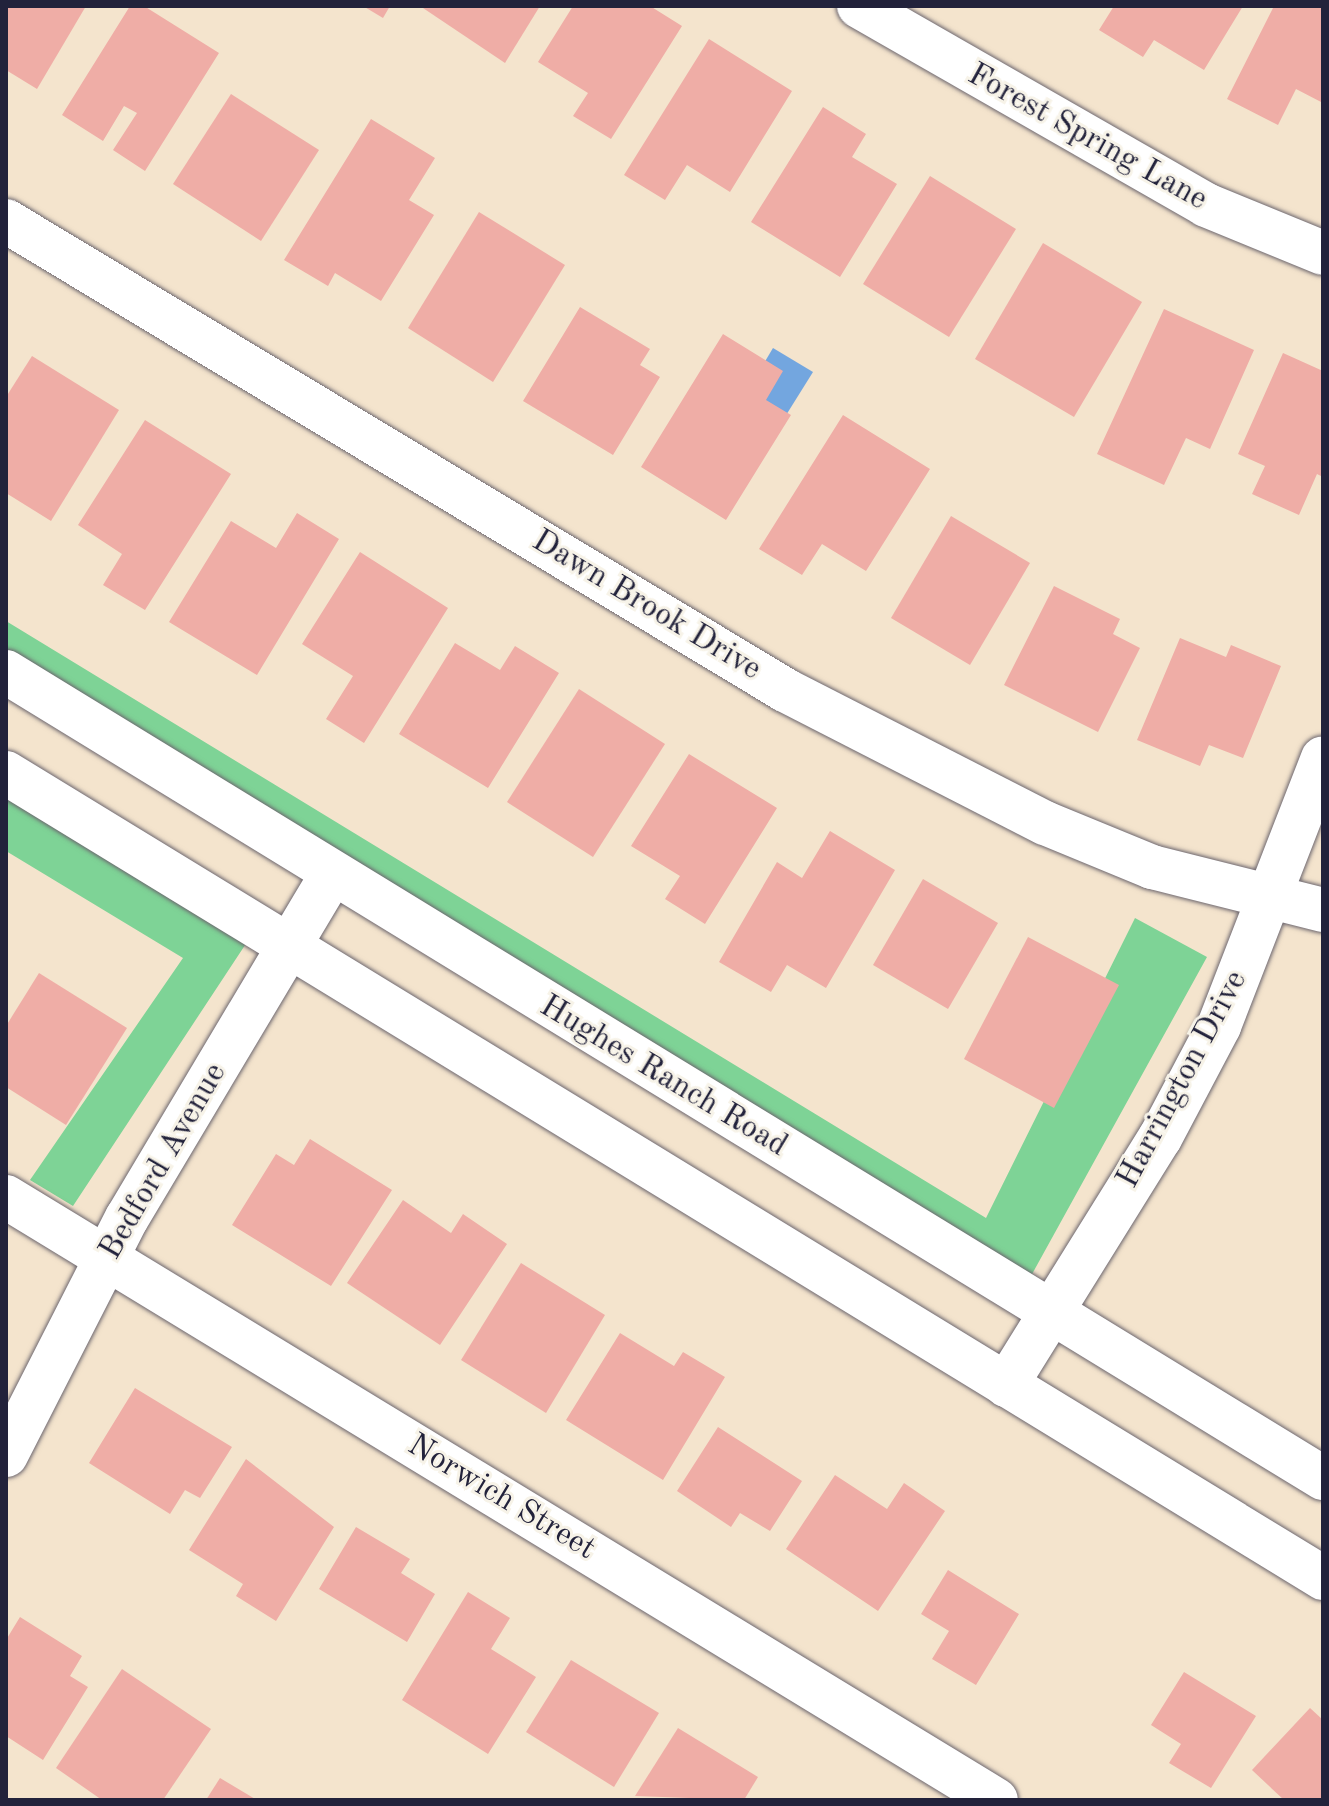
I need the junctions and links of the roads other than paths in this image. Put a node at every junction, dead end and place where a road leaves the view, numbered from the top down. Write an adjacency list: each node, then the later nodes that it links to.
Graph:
1 (859, 6): 3 (street, Forest Spring Lane)
2 (6, 221): 8 (street, Dawn Brook Drive)
3 (1323, 253)
4 (6, 672): 7 (street, Hughes Ranch Road)
5 (1323, 758): 8 (street, Harrington Drive)
6 (6, 773): 10 (street)
7 (332, 874): 10 (street, Bedford Avenue); 13 (street, Hughes Ranch Road)
8 (1271, 899): 9 (street, Dawn Brook Drive); 13 (street, Harrington Drive)
9 (1323, 910)
10 (288, 946): 12 (street, Bedford Avenue); 14 (street)
11 (6, 1197): 12 (street, Norwich Street)
12 (107, 1258): 15 (street, Bedford Avenue); 18 (street, Norwich Street)
13 (1051, 1313): 14 (street, Harrington Drive); 16 (street, Hughes Ranch Road)
14 (1006, 1385): 17 (street)
15 (6, 1455)
16 (1323, 1478)
17 (1323, 1578)
18 (996, 1800)

